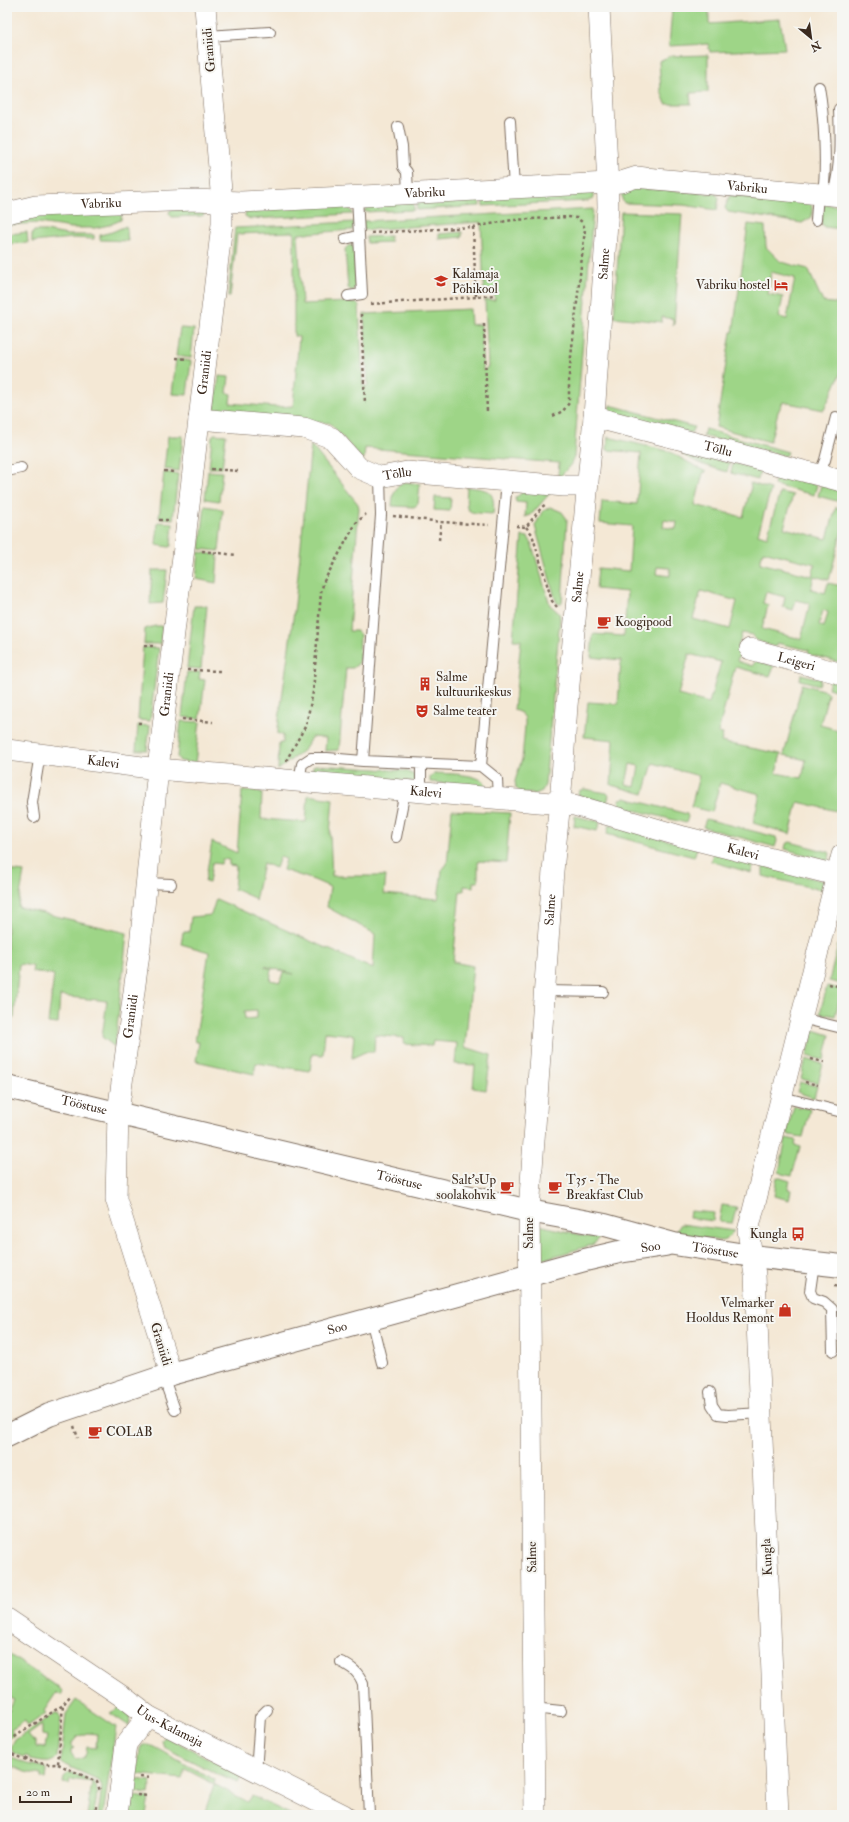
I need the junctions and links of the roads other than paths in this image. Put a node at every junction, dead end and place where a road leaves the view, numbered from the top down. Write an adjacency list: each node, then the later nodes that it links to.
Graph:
1 (205, 7): 4 (street, Graniidi)
2 (599, 7): 9 (street, Salme)
3 (270, 32): 4 (lane)
4 (207, 36): 14 (street, Graniidi)
5 (819, 87): 12 (lane)
6 (839, 109): 12 (lane)
7 (510, 121): 10 (lane)
8 (398, 127): 11 (lane)
9 (608, 183): 10 (street, Vabriku); 12 (street, Vabriku); 20 (street, Salme)
10 (514, 188): 11 (street, Vabriku)
11 (408, 194): 13 (street, Vabriku)
12 (829, 194): 16 (lane)
13 (357, 196): 14 (street, Vabriku); 17 (lane)
14 (222, 202): 15 (street, Vabriku); 22 (street, Graniidi)
15 (7, 213)
16 (816, 220)
17 (358, 235): 18 (lane); 19 (lane)
18 (345, 239)
19 (348, 296)
20 (594, 417): 26 (street, Tõllu); 29 (street, Salme)
21 (836, 417): 26 (lane)
22 (199, 419): 25 (street, Tõllu); 37 (street, Graniidi)
23 (21, 468): 24 (lane)
24 (7, 471)
25 (380, 476): 27 (street, Tõllu); 34 (lane)
26 (819, 476): 28 (street, Tõllu)
27 (507, 481): 29 (street, Tõllu); 36 (lane)
28 (842, 481)
29 (587, 486): 41 (street, Salme)
30 (748, 645): 31 (street, Leigeri)
31 (842, 674)
32 (7, 750): 33 (street, Kalevi)
33 (40, 754): 37 (street, Kalevi); 42 (lane)
34 (363, 761): 35 (lane); 38 (lane)
35 (421, 764): 36 (lane); 39 (lane)
36 (481, 766): 40 (lane)
37 (158, 768): 38 (street, Kalevi); 46 (street, Graniidi)
38 (299, 781): 39 (street, Kalevi)
39 (413, 792): 40 (street, Kalevi); 43 (lane)
40 (498, 799): 41 (street, Kalevi)
41 (560, 804): 45 (street, Kalevi); 48 (street, Salme)
42 (34, 817)
43 (396, 836)
44 (842, 855): 45 (street, Kungla)
45 (836, 875): 50 (street, Kungla)
46 (146, 883): 47 (lane); 54 (street, Graniidi)
47 (171, 884)
48 (544, 991): 49 (lane); 56 (street, Salme)
49 (603, 992)
50 (801, 1018): 51 (lane); 53 (street, Kungla)
51 (842, 1028)
52 (7, 1087): 54 (street, Tööstuse)
53 (782, 1097): 55 (lane); 59 (street, Kungla)
54 (118, 1112): 56 (street, Tööstuse); 67 (street, Graniidi)
55 (842, 1112)
56 (529, 1211): 57 (street, Tööstuse); 63 (street, Salme)
57 (605, 1225): 58 (street, Tööstuse); 60 (street)
58 (674, 1244): 59 (street, Tööstuse); 60 (street, Soo)
59 (752, 1256): 61 (street, Tööstuse); 70 (street, Kungla)
60 (585, 1260): 63 (street, Soo)
61 (814, 1263): 62 (street, Tööstuse); 65 (lane)
62 (842, 1266)
63 (528, 1275): 64 (street, Soo); 74 (street, Salme)
64 (371, 1319): 66 (lane); 67 (street, Soo)
65 (833, 1351)
66 (382, 1363)
67 (167, 1375): 69 (lane); 71 (street, Soo)
68 (710, 1392): 70 (lane)
69 (175, 1410)
70 (762, 1413): 83 (street, Kungla)
71 (7, 1436)
72 (7, 1619): 77 (street, Uus-Kalamaja)
73 (341, 1662): 81 (lane)
74 (533, 1708): 76 (lane); 82 (street, Salme)
75 (267, 1710): 78 (lane)
76 (561, 1711)
77 (148, 1716): 78 (street, Uus-Kalamaja); 79 (street)
78 (256, 1772): 80 (street, Uus-Kalamaja)
79 (117, 1815)
80 (344, 1815)
81 (369, 1815)
82 (534, 1815)
83 (778, 1815)

